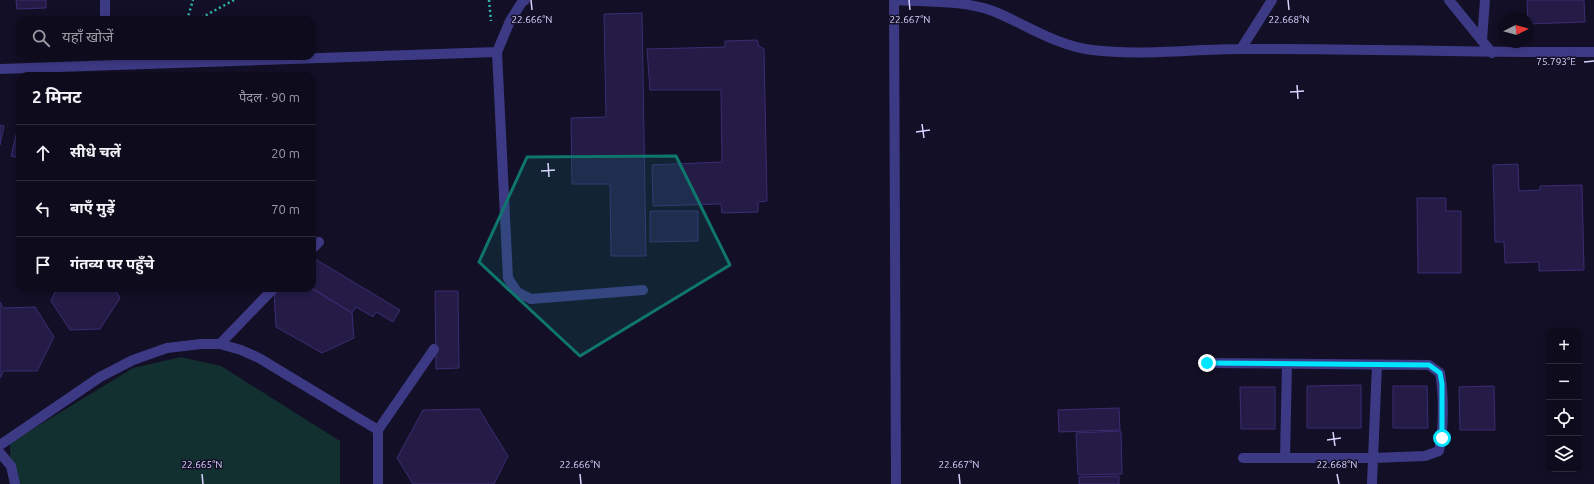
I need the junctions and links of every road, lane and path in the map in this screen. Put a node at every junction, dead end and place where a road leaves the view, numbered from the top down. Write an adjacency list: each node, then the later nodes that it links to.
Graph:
1 (105, 0): 9 (street)
2 (193, 0): 10 (path)
3 (234, 0): 11 (path)
4 (525, 0): 14 (street)
5 (894, 0): 13 (street); 36 (street)
6 (1272, 0): 13 (street)
7 (1449, 0): 12 (street)
8 (1485, 0): 12 (street)
9 (105, 16)
10 (188, 16)
11 (204, 16)
12 (1482, 40): 16 (street)
13 (1241, 49): 16 (street)
14 (497, 52): 17 (street); 21 (street)
15 (1594, 52): 16 (street)
16 (1492, 53)
17 (316, 56)
18 (149, 60): 19 (street)
19 (106, 61): 20 (street)
20 (0, 69)
21 (643, 290)
22 (270, 292): 23 (street)
23 (220, 344): 28 (street); 29 (street)
24 (434, 349): 28 (street)
25 (1207, 363): 26 (street)
26 (1287, 364): 27 (street); 32 (street)
27 (1377, 365): 33 (street); 33 (street)
28 (378, 430): 35 (street)
29 (0, 444)
30 (0, 453): 34 (street)
31 (1243, 458): 32 (street)
32 (1285, 458): 33 (street)
33 (1373, 458): 37 (street)
34 (15, 484)
35 (378, 484)
36 (896, 484)
37 (1372, 484)

